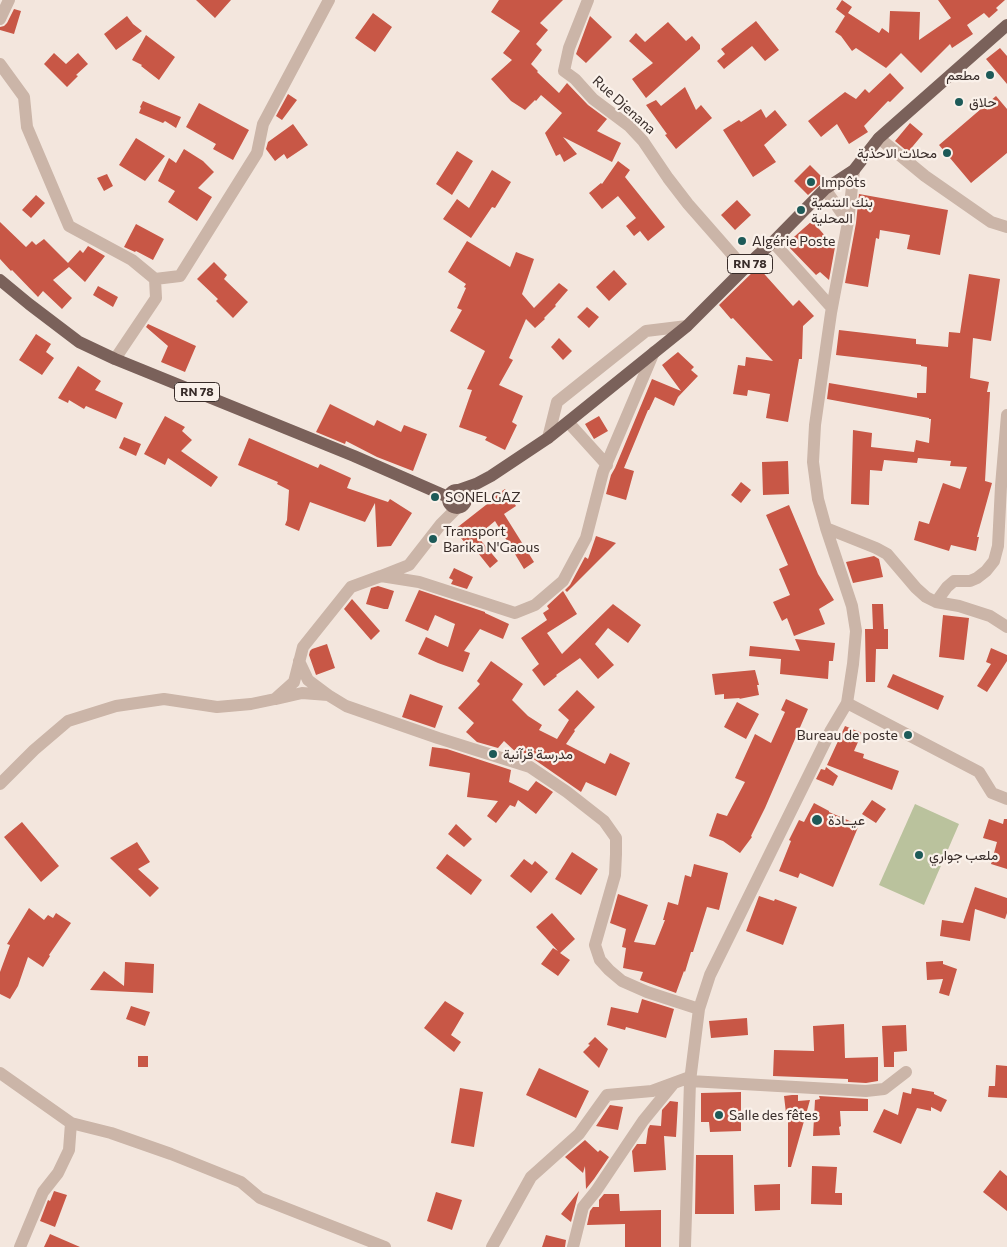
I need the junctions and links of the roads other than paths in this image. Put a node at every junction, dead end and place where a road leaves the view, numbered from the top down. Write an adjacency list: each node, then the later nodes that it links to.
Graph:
1 (9, 0): 4 (street)
2 (329, 0): 14 (street)
3 (588, 0): 13 (street, Rue Djenana)
4 (0, 19)
5 (1007, 25): 7 (main road, RN 78)
6 (0, 64): 14 (street)
7 (879, 138): 8 (main road, RN 78); 11 (street)
8 (854, 170): 9 (main road, RN 78); 10 (street)
9 (825, 189): 10 (street); 12 (main road, RN 78)
10 (848, 222): 16 (street)
11 (1007, 227)
12 (774, 242): 13 (main road, RN 78); 16 (street)
13 (745, 268): 17 (main road, RN 78)
14 (155, 279): 19 (street)
15 (0, 280): 19 (main road, RN 78)
16 (832, 308): 26 (street)
17 (687, 326): 18 (main road, RN 78); 22 (street)
18 (654, 352): 21 (main road, RN 78); 23 (street)
19 (115, 359): 25 (main road, RN 78)
20 (1007, 415): 24 (street)
21 (568, 422): 22 (main road, RN 78); 23 (street)
22 (548, 438): 25 (main road, RN 78)
23 (606, 465): 29 (street)
24 (1004, 487): 30 (street)
25 (456, 498): 27 (street)
26 (826, 528): 30 (street); 35 (street)
27 (409, 565): 28 (street); 29 (street)
28 (381, 576): 29 (street); 32 (street)
29 (419, 582)
30 (936, 602): 31 (street)
31 (1007, 627)
32 (299, 661): 33 (street); 34 (street)
33 (328, 695): 34 (street); 38 (street)
34 (275, 699): 36 (street)
35 (847, 703): 37 (street); 38 (street)
36 (0, 784)
37 (1007, 799)
38 (699, 1009): 41 (street)
39 (906, 1072): 41 (street)
40 (0, 1073): 43 (street)
41 (690, 1079): 42 (street); 48 (street)
42 (674, 1083): 46 (street); 47 (street)
43 (71, 1123): 44 (street); 45 (street)
44 (20, 1247)
45 (384, 1247)
46 (492, 1247)
47 (573, 1247)
48 (684, 1247)

